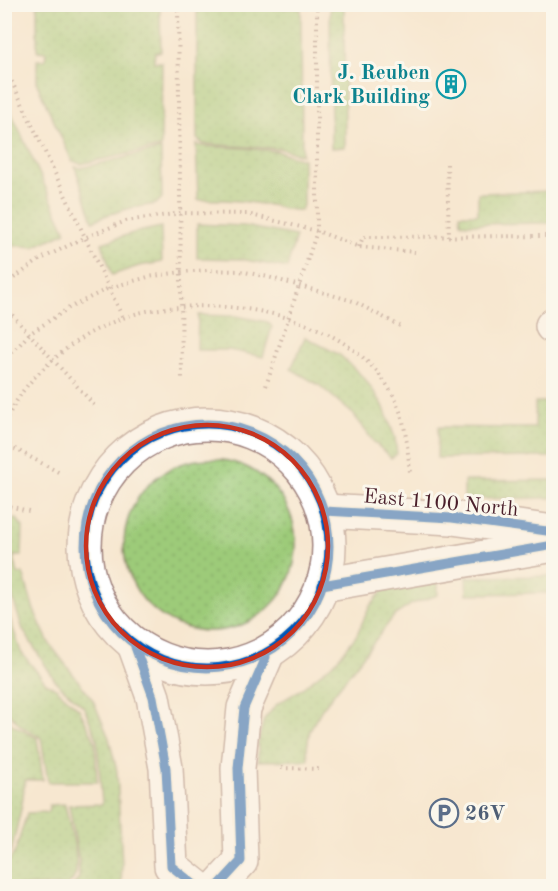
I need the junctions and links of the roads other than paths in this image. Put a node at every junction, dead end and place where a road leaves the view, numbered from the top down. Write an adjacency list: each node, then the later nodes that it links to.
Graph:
1 (324, 511): 2 (street, East 1100 North); 4 (street); 5 (street)
2 (554, 532)
3 (554, 544): 4 (street, East 1100 North)
4 (322, 585): 6 (street)
5 (135, 647): 6 (street); 7 (street)
6 (267, 657): 8 (street)
7 (196, 886)
8 (218, 886)

